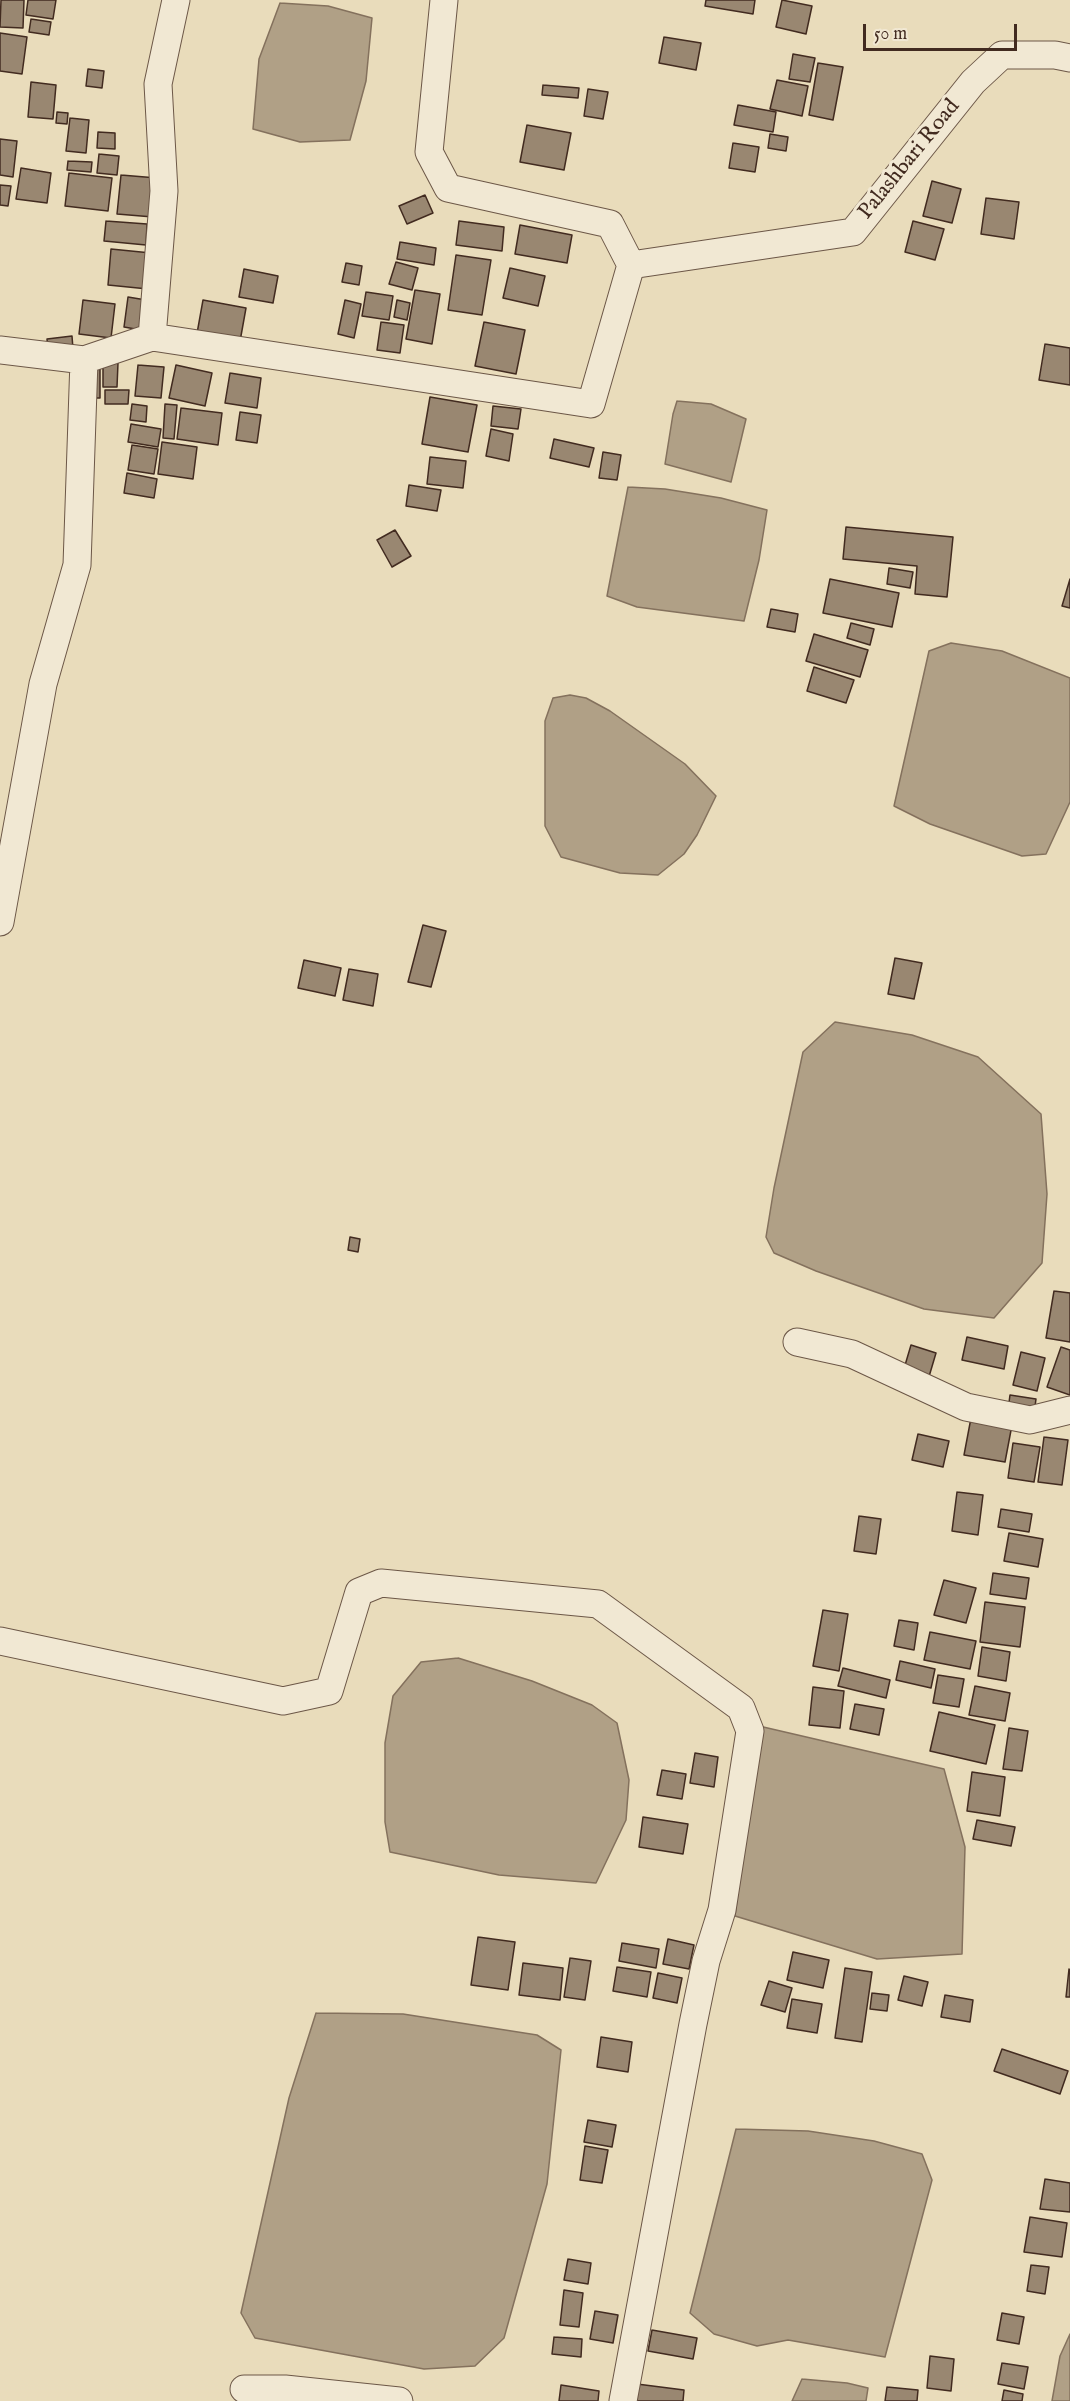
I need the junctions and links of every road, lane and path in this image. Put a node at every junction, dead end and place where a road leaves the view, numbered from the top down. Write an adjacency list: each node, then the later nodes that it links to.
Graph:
1 (176, 0): 5 (street)
2 (444, 0): 4 (street)
3 (1070, 58): 4 (street, Palashbari Road)
4 (631, 265): 5 (street)
5 (152, 337): 7 (street)
6 (0, 350): 7 (street)
7 (84, 360): 8 (street)
8 (0, 922)
9 (797, 1342): 10 (street)
10 (1070, 1410)
11 (0, 1641): 14 (street)
12 (244, 2389): 13 (street)
13 (399, 2401)
14 (623, 2401)

